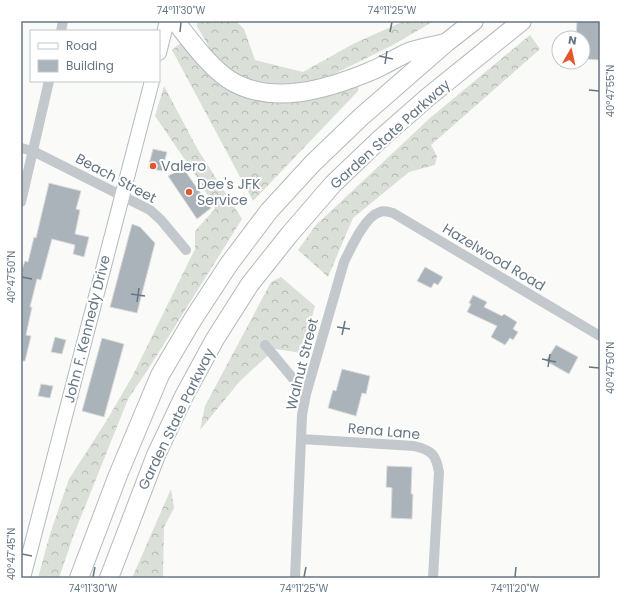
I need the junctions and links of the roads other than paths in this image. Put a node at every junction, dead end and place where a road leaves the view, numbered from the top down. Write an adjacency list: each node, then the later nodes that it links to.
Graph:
1 (168, 21): 6 (main road)
2 (175, 21): 5 (highway)
3 (474, 21): 5 (highway, Garden State Parkway)
4 (522, 21): 21 (highway, Garden State Parkway)
5 (447, 42): 20 (highway, Garden State Parkway)
6 (160, 49)
7 (49, 82): 10 (street)
8 (152, 82): 11 (main road, John F. Kennedy Drive)
9 (21, 148): 10 (street, Beach Street)
10 (33, 151): 11 (street, Beach Street); 12 (street)
11 (122, 196): 14 (street, Beach Street); 19 (main road, John F. Kennedy Drive)
12 (21, 202)
13 (372, 215): 15 (street, Hazelwood Road); 17 (street, Walnut Street)
14 (186, 250)
15 (600, 336)
16 (265, 345): 17 (street)
17 (306, 394): 18 (street, Walnut Street)
18 (301, 439): 22 (street, Walnut Street); 23 (street, Rena Lane)
19 (23, 578)
20 (79, 578)
21 (108, 578)
22 (295, 578)
23 (433, 578)

